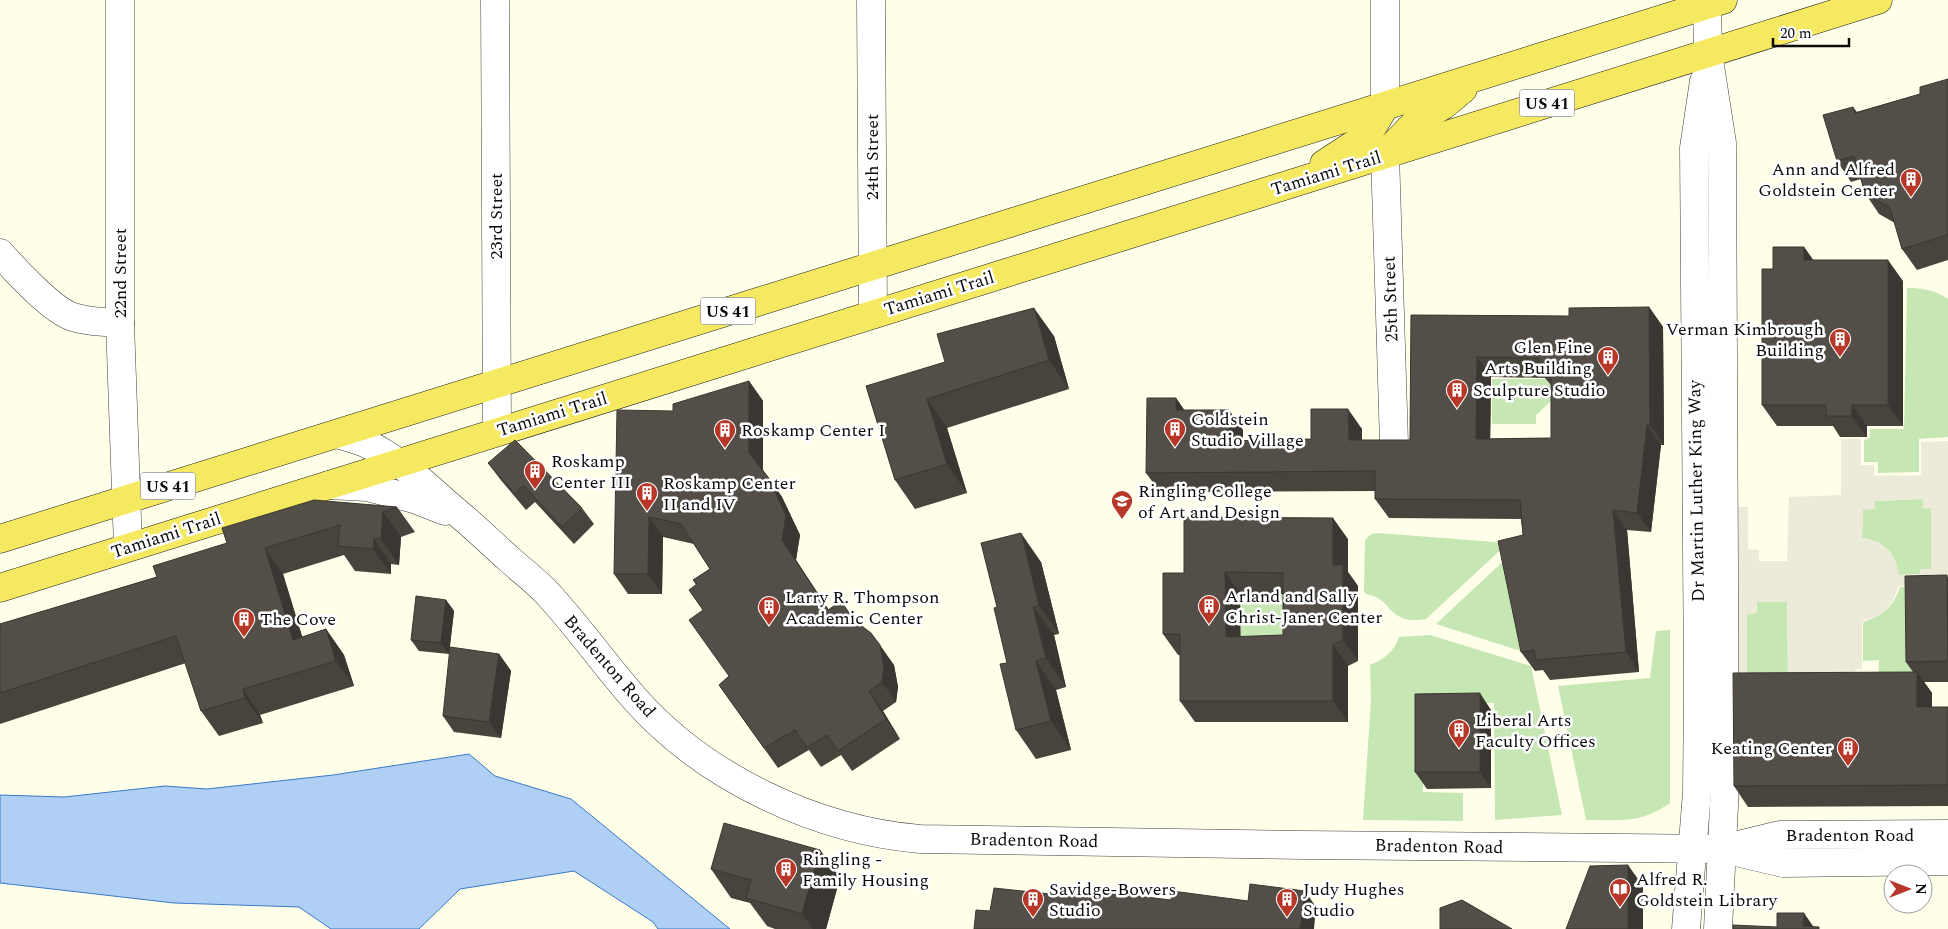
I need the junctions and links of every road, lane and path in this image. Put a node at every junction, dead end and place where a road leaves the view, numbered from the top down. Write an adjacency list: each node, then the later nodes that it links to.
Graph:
1 (120, 0): 15 (street, 22nd Street)
2 (495, 0): 16 (street, 23rd Street)
3 (871, 0): 13 (street, 24th Street)
4 (1385, 0): 9 (street)
5 (1878, 0): 7 (main road, Tamiami Trail / US 41)
6 (1712, 2): 7 (street, Dr Martin Luther King Way); 8 (main road, US 41)
7 (1708, 53): 10 (main road, Tamiami Trail / US 41); 28 (street, Dr Martin Luther King Way); 29 (street, Dr Martin Luther King Way)
8 (1478, 77): 9 (main road, US 41); 10 (main road)
9 (1385, 106): 11 (main road); 13 (main road, US 41)
10 (1386, 154): 11 (main road, Tamiami Trail / US 41); 19 (street, 25th Street)
11 (1300, 180): 14 (main road, Tamiami Trail / US 41)
12 (0, 254): 15 (street)
13 (873, 266): 14 (street, 24th Street); 16 (main road, US 41)
14 (873, 314): 17 (main road, Tamiami Trail / US 41)
15 (120, 323): 22 (street, 22nd Street)
16 (497, 383): 17 (street, 23rd Street); 18 (main road, US 41)
17 (498, 432): 20 (main road, Tamiami Trail / US 41)
18 (337, 434): 20 (street, Bradenton Road); 22 (main road, US 41)
19 (1394, 444)
20 (397, 462): 21 (main road, Tamiami Trail / US 41); 23 (street, Bradenton Road)
21 (325, 485): 23 (street, Bradenton Road); 25 (main road, Tamiami Trail / US 41)
22 (126, 499): 24 (main road, US 41); 25 (street, 22nd Street)
23 (464, 518): 28 (street, Bradenton Road)
24 (0, 539)
25 (128, 547): 26 (main road, Tamiami Trail / US 41)
26 (0, 588)
27 (1948, 834): 29 (street, Bradenton Road)
28 (1693, 849): 29 (street, Bradenton Road); 31 (street, Dr Martin Luther King Way)
29 (1723, 849): 30 (street, Bradenton Road); 32 (street, Dr Martin Luther King Way)
30 (1948, 861)
31 (1686, 929)
32 (1718, 929)

